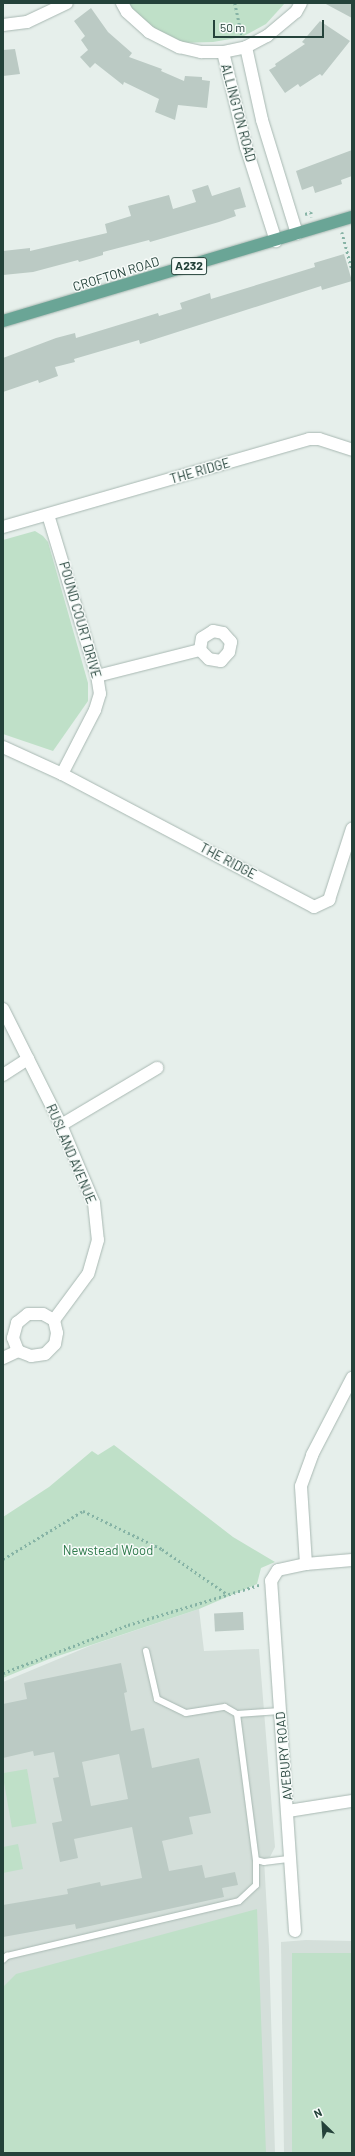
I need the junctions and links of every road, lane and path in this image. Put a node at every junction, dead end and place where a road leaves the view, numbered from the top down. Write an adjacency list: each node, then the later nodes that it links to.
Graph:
1 (67, 3): 5 (street)
2 (122, 3): 7 (street, ALLINGTON ROAD)
3 (235, 3): 6 (path)
4 (301, 3): 6 (street)
5 (3, 25)
6 (246, 48): 7 (street); 12 (street, ALLINGTON ROAD)
7 (223, 52): 13 (street, ALLINGTON ROAD)
8 (305, 214): 10 (path)
9 (352, 217): 11 (main road, CROFTON ROAD / A232)
10 (312, 218)
11 (340, 221): 12 (main road, CROFTON ROAD / A232); 14 (path)
12 (297, 234): 13 (main road, CROFTON ROAD / A232)
13 (276, 241): 15 (main road, CROFTON ROAD / A232)
14 (352, 270)
15 (3, 320)
16 (352, 450): 17 (street, THE RIDGE)
17 (48, 515): 18 (street, THE RIDGE); 20 (street, POUND COURT DRIVE)
18 (3, 527)
19 (200, 650): 20 (street)
20 (97, 676): 22 (street, POUND COURT DRIVE)
21 (3, 746): 22 (street)
22 (62, 774): 23 (street, THE RIDGE)
23 (352, 829)
24 (3, 1009): 25 (street, RUSLAND AVENUE)
25 (28, 1059): 27 (street); 28 (street, RUSLAND AVENUE)
26 (157, 1068): 28 (street)
27 (3, 1075)
28 (61, 1125): 29 (street, RUSLAND AVENUE)
29 (54, 1320): 30 (street); 30 (street)
30 (18, 1350): 31 (street)
31 (3, 1358)
32 (352, 1378): 35 (street)
33 (3, 1559): 37 (path)
34 (352, 1560): 35 (street)
35 (306, 1564): 36 (street)
36 (271, 1581): 37 (path); 40 (street, AVEBURY ROAD)
37 (227, 1595): 39 (path)
38 (146, 1651): 41 (lane)
39 (3, 1673)
40 (280, 1711): 41 (lane); 43 (street, AVEBURY ROAD)
41 (237, 1714): 44 (lane)
42 (352, 1801): 43 (street)
43 (288, 1811): 45 (street, AVEBURY ROAD)
44 (256, 1860): 45 (lane); 47 (lane)
45 (290, 1860): 46 (street, AVEBURY ROAD)
46 (295, 1931)
47 (3, 1960)

